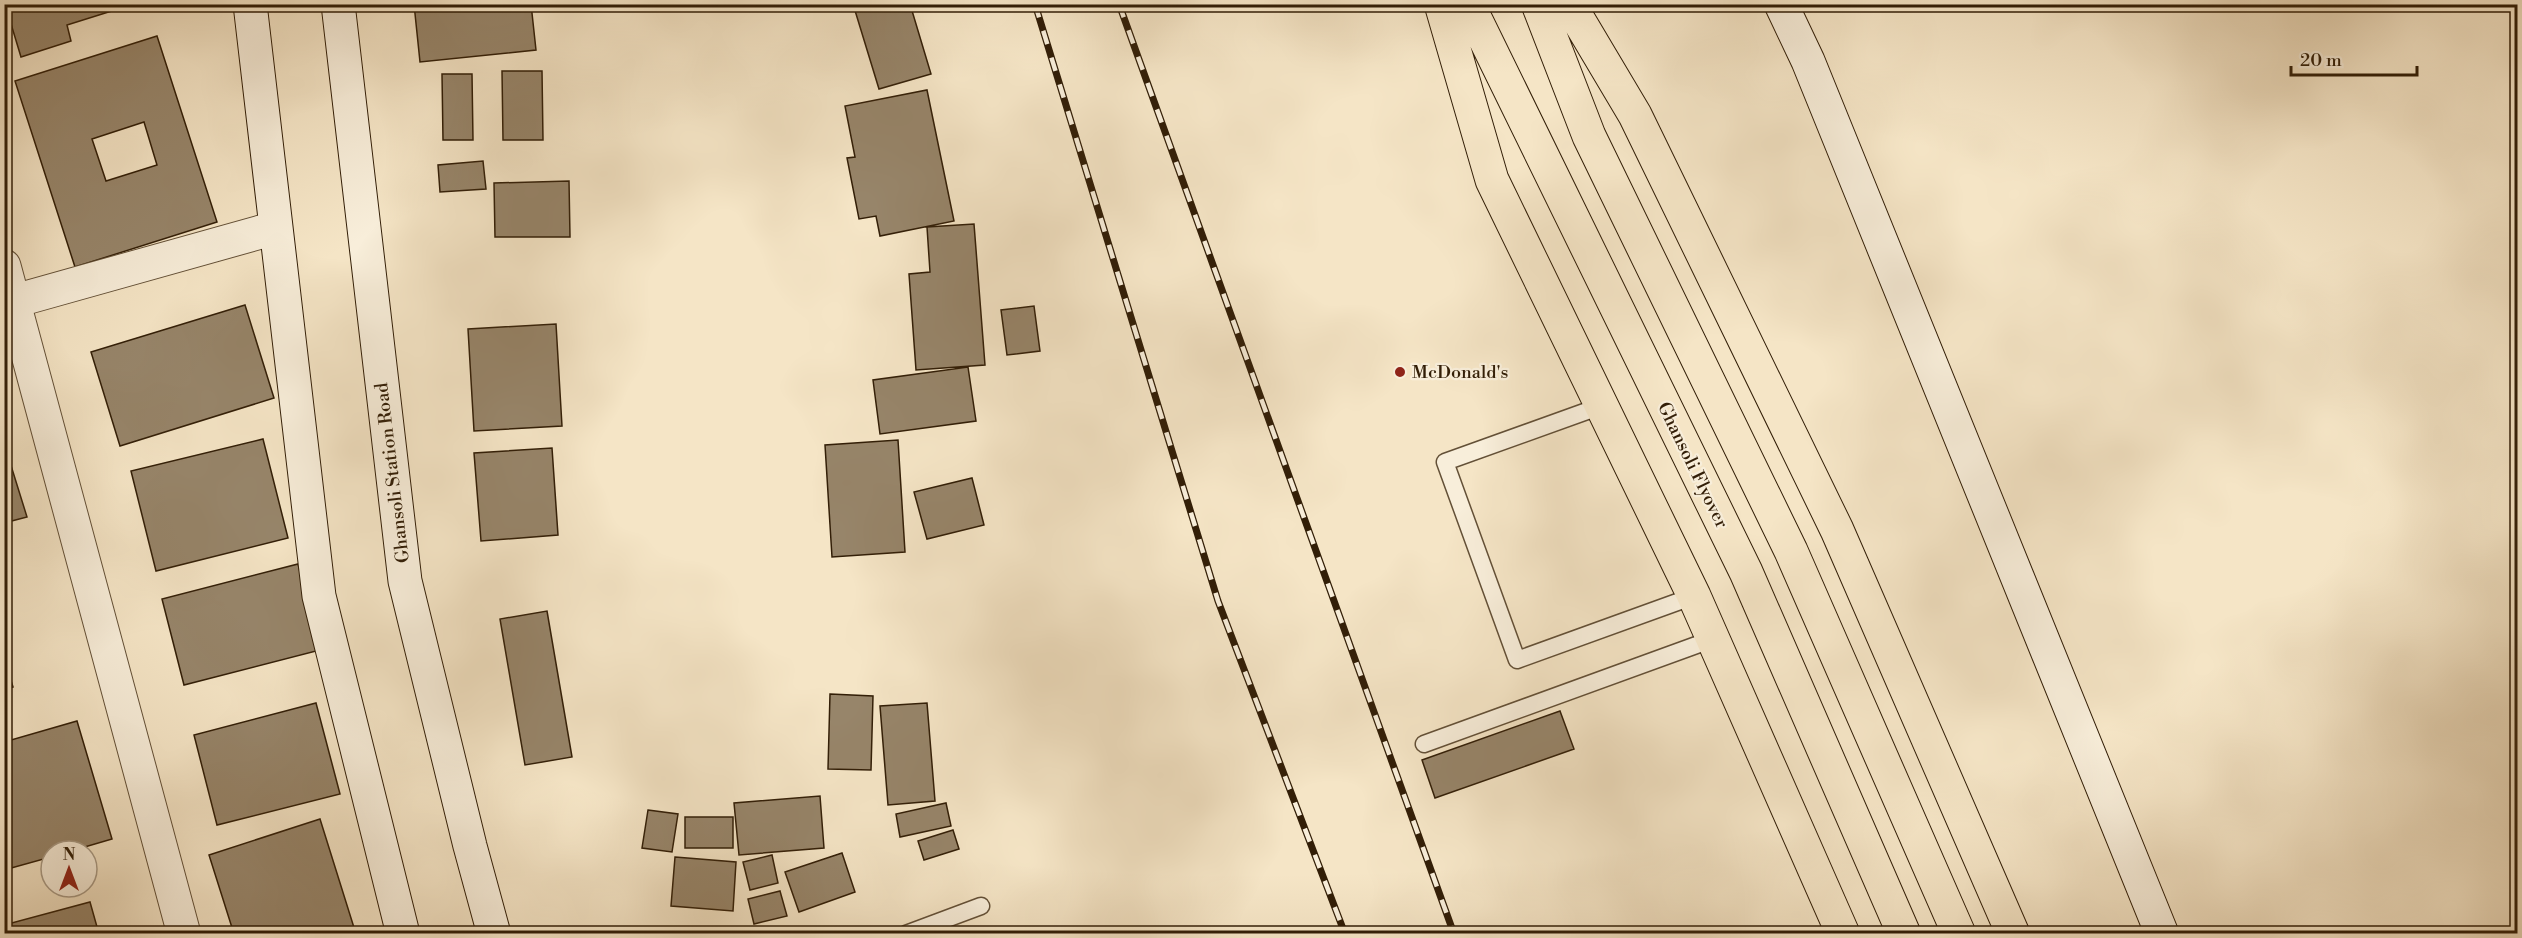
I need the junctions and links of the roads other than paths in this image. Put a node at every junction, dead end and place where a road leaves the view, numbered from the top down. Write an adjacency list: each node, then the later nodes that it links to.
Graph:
1 (250, 4): 8 (street)
2 (338, 4): 18 (street, Ghansoli Station Road)
3 (1441, 4): 11 (main road)
4 (1468, 4): 21 (main road, Ghansoli Flyover)
5 (1538, 4): 22 (main road)
6 (1569, 4): 23 (main road)
7 (1781, 4): 24 (street)
8 (275, 228): 10 (street); 17 (street)
9 (4, 266): 10 (street)
10 (9, 303): 16 (street)
11 (1601, 406): 12 (main road); 12 (lane)
12 (1694, 596): 13 (main road)
13 (1713, 639): 14 (lane); 20 (main road)
14 (1424, 744)
15 (981, 906): 19 (lane)
16 (184, 933)
17 (403, 933)
18 (494, 933)
19 (906, 933)
20 (1843, 933)
21 (1904, 933)
22 (1959, 933)
23 (2013, 933)
24 (2162, 933)

